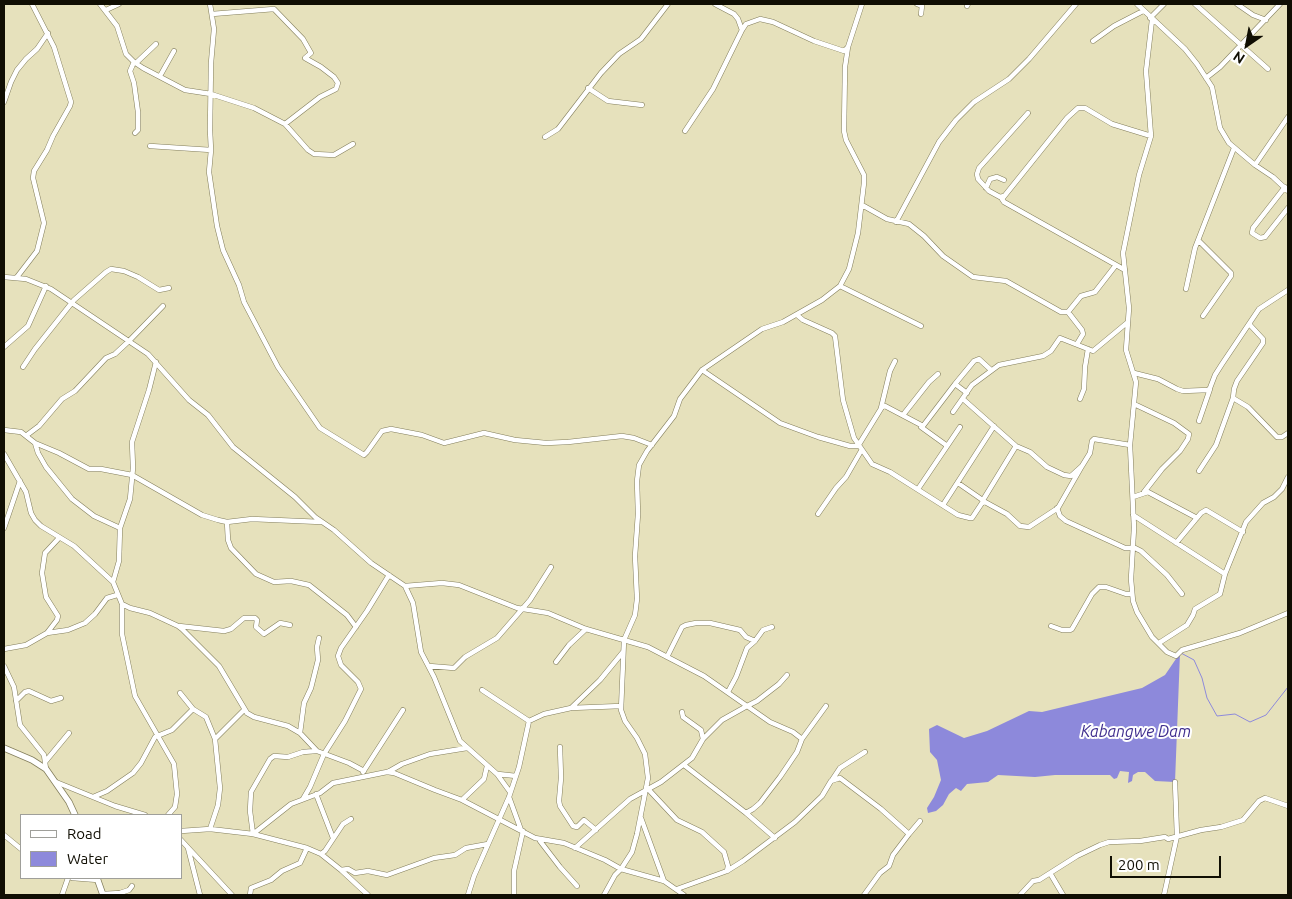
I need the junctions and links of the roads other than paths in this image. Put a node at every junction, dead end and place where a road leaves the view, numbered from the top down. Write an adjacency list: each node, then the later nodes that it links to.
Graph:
1 (32, 4): 22 (street)
2 (100, 4): 15 (street)
3 (119, 4): 15 (street)
4 (210, 4): 17 (street)
5 (668, 4): 32 (street)
6 (714, 4): 21 (street)
7 (862, 4): 26 (street)
8 (917, 4): 18 (street)
9 (1076, 4): 54 (street)
10 (1137, 4): 16 (street)
11 (1164, 4): 19 (street)
12 (1195, 4): 25 (street)
13 (1237, 4): 20 (street)
14 (1280, 4): 20 (street)
15 (106, 10): 28 (street)
16 (1143, 11): 19 (street); 23 (street)
17 (212, 14): 33 (street); 38 (street)
18 (921, 14)
19 (1151, 19): 31 (street); 41 (street)
20 (1266, 20): 25 (street)
21 (742, 30): 26 (street); 39 (street)
22 (48, 33): 34 (street); 59 (street)
23 (1093, 41)
24 (156, 44): 28 (street)
25 (1240, 45): 29 (street); 31 (street)
26 (848, 47): 52 (street)
27 (174, 51): 30 (street)
28 (135, 63): 30 (street); 40 (street)
29 (1268, 69)
30 (160, 76): 33 (street)
31 (1206, 78): 45 (street)
32 (588, 88): 35 (street); 42 (street)
33 (211, 94): 38 (street); 46 (street)
34 (4, 102)
35 (642, 105)
36 (1028, 113): 49 (street)
37 (1288, 117): 47 (street)
38 (285, 124): 43 (street)
39 (685, 131)
40 (135, 133)
41 (1151, 136): 51 (street); 57 (street)
42 (545, 137)
43 (353, 144)
44 (150, 146): 46 (street)
45 (1234, 148): 47 (street); 55 (street)
46 (211, 150): 102 (street)
47 (1256, 165): 50 (street)
48 (1004, 180): 49 (street)
49 (986, 188): 51 (street)
50 (1286, 189): 53 (street)
51 (1004, 196): 56 (street)
52 (862, 205): 54 (street); 61 (street)
53 (1288, 208)
54 (896, 222): 67 (street)
55 (1199, 240): 63 (street); 69 (street)
56 (1116, 265): 57 (street); 67 (street)
57 (1125, 270): 70 (street)
58 (4, 277): 59 (street)
59 (17, 277): 60 (street)
60 (46, 286): 65 (street); 75 (street)
61 (840, 286): 68 (street); 72 (street)
62 (169, 288): 65 (street)
63 (1186, 289)
64 (1288, 290): 71 (street)
65 (72, 303): 73 (street); 79 (street)
66 (163, 306): 73 (street)
67 (1068, 312): 74 (street)
68 (798, 315): 80 (street); 105 (street)
69 (1203, 316)
70 (1128, 322): 76 (street); 82 (street)
71 (1250, 322): 85 (street); 87 (street)
72 (921, 326)
73 (129, 341): 78 (street); 100 (street)
74 (1077, 344): 76 (street); 81 (street)
75 (4, 347)
76 (1088, 349): 89 (street)
77 (895, 360): 91 (street)
78 (156, 362): 111 (street); 125 (street)
79 (23, 367)
80 (702, 370): 102 (street); 105 (street)
81 (991, 370): 84 (street); 86 (street)
82 (1134, 373): 85 (street); 90 (street)
83 (938, 374): 93 (street)
84 (955, 384): 86 (street); 95 (street)
85 (1210, 388): 94 (street)
86 (967, 393): 88 (street)
87 (1233, 398): 99 (street); 110 (street)
88 (963, 399): 92 (street); 97 (street)
89 (1080, 399)
90 (1134, 404): 104 (street); 116 (street)
91 (881, 408): 93 (street); 105 (street)
92 (953, 412)
93 (903, 415): 95 (street)
94 (1198, 421)
95 (920, 426): 103 (street)
96 (960, 426): 103 (street)
97 (994, 426): 106 (street); 114 (street)
98 (4, 430): 100 (street)
99 (1288, 433)
100 (27, 435): 101 (street)
101 (35, 443): 111 (street); 127 (street)
102 (652, 445): 151 (street)
103 (946, 445): 115 (street)
104 (1130, 445): 109 (street); 117 (street)
105 (858, 446): 107 (street)
106 (1016, 446): 109 (street); 118 (street)
107 (862, 450): 115 (street); 121 (street)
108 (4, 454): 113 (street)
109 (1082, 466): 120 (street)
110 (1200, 471)
111 (132, 475): 124 (street); 127 (street)
112 (1288, 477): 128 (street)
113 (20, 481): 126 (street); 129 (street)
114 (958, 482): 118 (street); 119 (street)
115 (918, 489): 119 (street)
116 (1144, 492): 117 (street); 123 (street)
117 (1133, 497): 122 (street)
118 (984, 501): 119 (street); 120 (street)
119 (943, 505)
120 (1057, 508): 131 (street)
121 (818, 514)
122 (1134, 515): 130 (street); 131 (street)
123 (1197, 518): 128 (street); 130 (street)
124 (227, 522): 125 (street); 147 (street)
125 (323, 522): 134 (street)
126 (4, 528)
127 (120, 528): 135 (street)
128 (1243, 532): 133 (street)
129 (59, 538): 135 (street); 149 (street)
130 (1176, 543): 133 (street)
131 (1133, 548): 137 (street); 138 (street)
132 (551, 566): 141 (street)
133 (1225, 574): 153 (street)
134 (389, 575): 136 (street); 147 (street)
135 (113, 582): 139 (street)
136 (406, 586): 141 (street); 159 (street)
137 (1132, 594): 145 (street); 153 (street)
138 (1182, 594)
139 (117, 595): 140 (street); 149 (street)
140 (122, 604): 144 (street); 179 (street)
141 (522, 609): 148 (street); 160 (street)
142 (1288, 613): 153 (street)
143 (290, 625): 144 (street)
144 (178, 626): 173 (street)
145 (1051, 626)
146 (772, 627): 152 (street)
147 (356, 628): 188 (street)
148 (586, 629): 151 (street); 157 (street)
149 (47, 633): 154 (street)
150 (319, 638): 178 (street)
151 (624, 640): 155 (street); 156 (street)
152 (755, 641): 156 (street); 164 (street)
153 (1159, 642)
154 (4, 649)
155 (623, 652): 168 (street); 172 (street)
156 (667, 657): 164 (street)
157 (556, 662)
158 (4, 666): 167 (street)
159 (429, 666): 160 (street); 161 (street)
160 (436, 668): 161 (street)
161 (432, 671): 185 (street)
162 (787, 675): 169 (street)
163 (482, 690): 176 (street)
164 (728, 692): 169 (street)
165 (180, 693): 171 (street)
166 (61, 698): 167 (street)
167 (16, 701): 189 (street)
168 (621, 706): 172 (street); 200 (street)
169 (747, 706): 181 (street); 182 (street)
170 (826, 706): 182 (street)
171 (193, 708): 179 (street); 180 (street)
172 (571, 708): 176 (street)
173 (244, 710): 178 (street); 180 (street)
174 (403, 710): 192 (street)
175 (682, 712): 181 (street)
176 (530, 721): 195 (street)
177 (69, 733): 189 (street)
178 (300, 733): 186 (street)
179 (158, 735): 203 (street); 210 (street)
180 (215, 739): 215 (street)
181 (702, 739): 190 (street)
182 (802, 739): 207 (street)
183 (560, 747): 216 (street)
184 (4, 748): 189 (street)
185 (467, 748): 191 (street); 193 (street)
186 (317, 751): 188 (street); 219 (street)
187 (865, 752): 197 (street)
188 (324, 754): 192 (street); 204 (street)
189 (46, 765): 198 (street)
190 (684, 765): 200 (street); 207 (street)
191 (487, 766): 194 (street); 205 (street)
192 (364, 771): 196 (street)
193 (388, 772): 196 (street); 205 (street)
194 (497, 774): 195 (street); 202 (street)
195 (516, 776): 202 (street)
196 (360, 778): 201 (street)
197 (831, 781): 220 (street); 224 (street)
198 (56, 782): 203 (street); 208 (street)
199 (1176, 782): 222 (street)
200 (647, 791): 211 (street); 216 (street); 235 (street)
201 (316, 794): 204 (street); 223 (street)
202 (510, 794): 212 (street); 218 (street)
203 (93, 797): 209 (street)
204 (303, 799): 219 (street)
205 (462, 800): 212 (street)
206 (1288, 806): 222 (street)
207 (746, 813): 224 (street)
208 (75, 814)
209 (142, 814)
210 (169, 814)
211 (641, 817): 233 (street); 239 (street)
212 (500, 818): 218 (street); 227 (street)
213 (351, 819): 223 (street)
214 (920, 821): 220 (street)
215 (210, 829): 217 (street); 219 (street)
216 (596, 830): 231 (street)
217 (182, 831)
218 (522, 831): 225 (street); 250 (street)
219 (253, 834): 230 (street)
220 (909, 834): 253 (street)
221 (4, 835): 228 (street)
222 (1176, 836): 236 (street); 256 (street)
223 (333, 838): 232 (street)
224 (775, 838): 235 (street)
225 (540, 840): 231 (street); 241 (street)
226 (182, 841): 229 (street)
227 (488, 844): 234 (street); 249 (street)
228 (20, 848)
229 (188, 848): 245 (street); 246 (street)
230 (307, 848): 232 (street); 247 (street)
231 (574, 848): 233 (street)
232 (321, 854): 234 (street)
233 (622, 869): 239 (street); 251 (street)
234 (341, 870): 248 (street)
235 (727, 872): 242 (street)
236 (1050, 874): 254 (street); 255 (street)
237 (68, 879): 244 (street)
238 (98, 879): 243 (street)
239 (664, 881): 242 (street)
240 (132, 886): 243 (street)
241 (577, 886)
242 (677, 889): 252 (street)
243 (103, 894)
244 (62, 895)
245 (200, 895)
246 (232, 895)
247 (250, 895)
248 (368, 895)
249 (468, 895)
250 (514, 895)
251 (604, 895)
252 (684, 895)
253 (864, 895)
254 (1020, 895)
255 (1063, 895)
256 (1164, 895)

